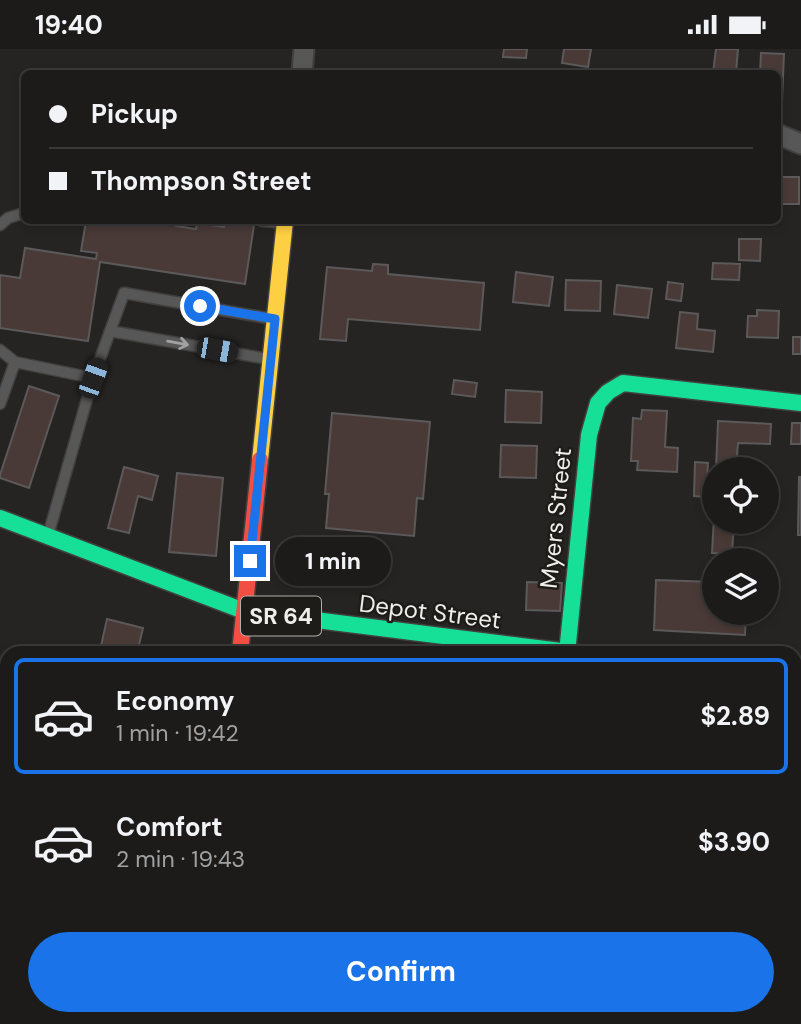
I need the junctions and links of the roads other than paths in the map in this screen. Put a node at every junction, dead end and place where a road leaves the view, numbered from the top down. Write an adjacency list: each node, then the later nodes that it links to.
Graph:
1 (304, 49): 2 (street)
2 (302, 70)
3 (781, 136): 4 (street)
4 (801, 145): 5 (street)
5 (781, 147)
6 (21, 214): 8 (lane)
7 (285, 224): 9 (street)
8 (0, 225)
9 (275, 319): 10 (lane); 12 (street)
10 (110, 331): 12 (lane, one-way to 12); 14 (lane)
11 (0, 350): 13 (lane)
12 (271, 360): 19 (street)
13 (15, 362): 14 (lane); 16 (lane)
14 (93, 378): 18 (lane)
15 (801, 403): 22 (street, Myers Street)
16 (0, 404)
17 (0, 519): 18 (street, Depot Street / SR 64)
18 (47, 537): 19 (street, Depot Street / SR 64)
19 (244, 611): 20 (street); 21 (street, Depot Street / SR 64)
20 (241, 646)
21 (520, 646)
22 (568, 646)

